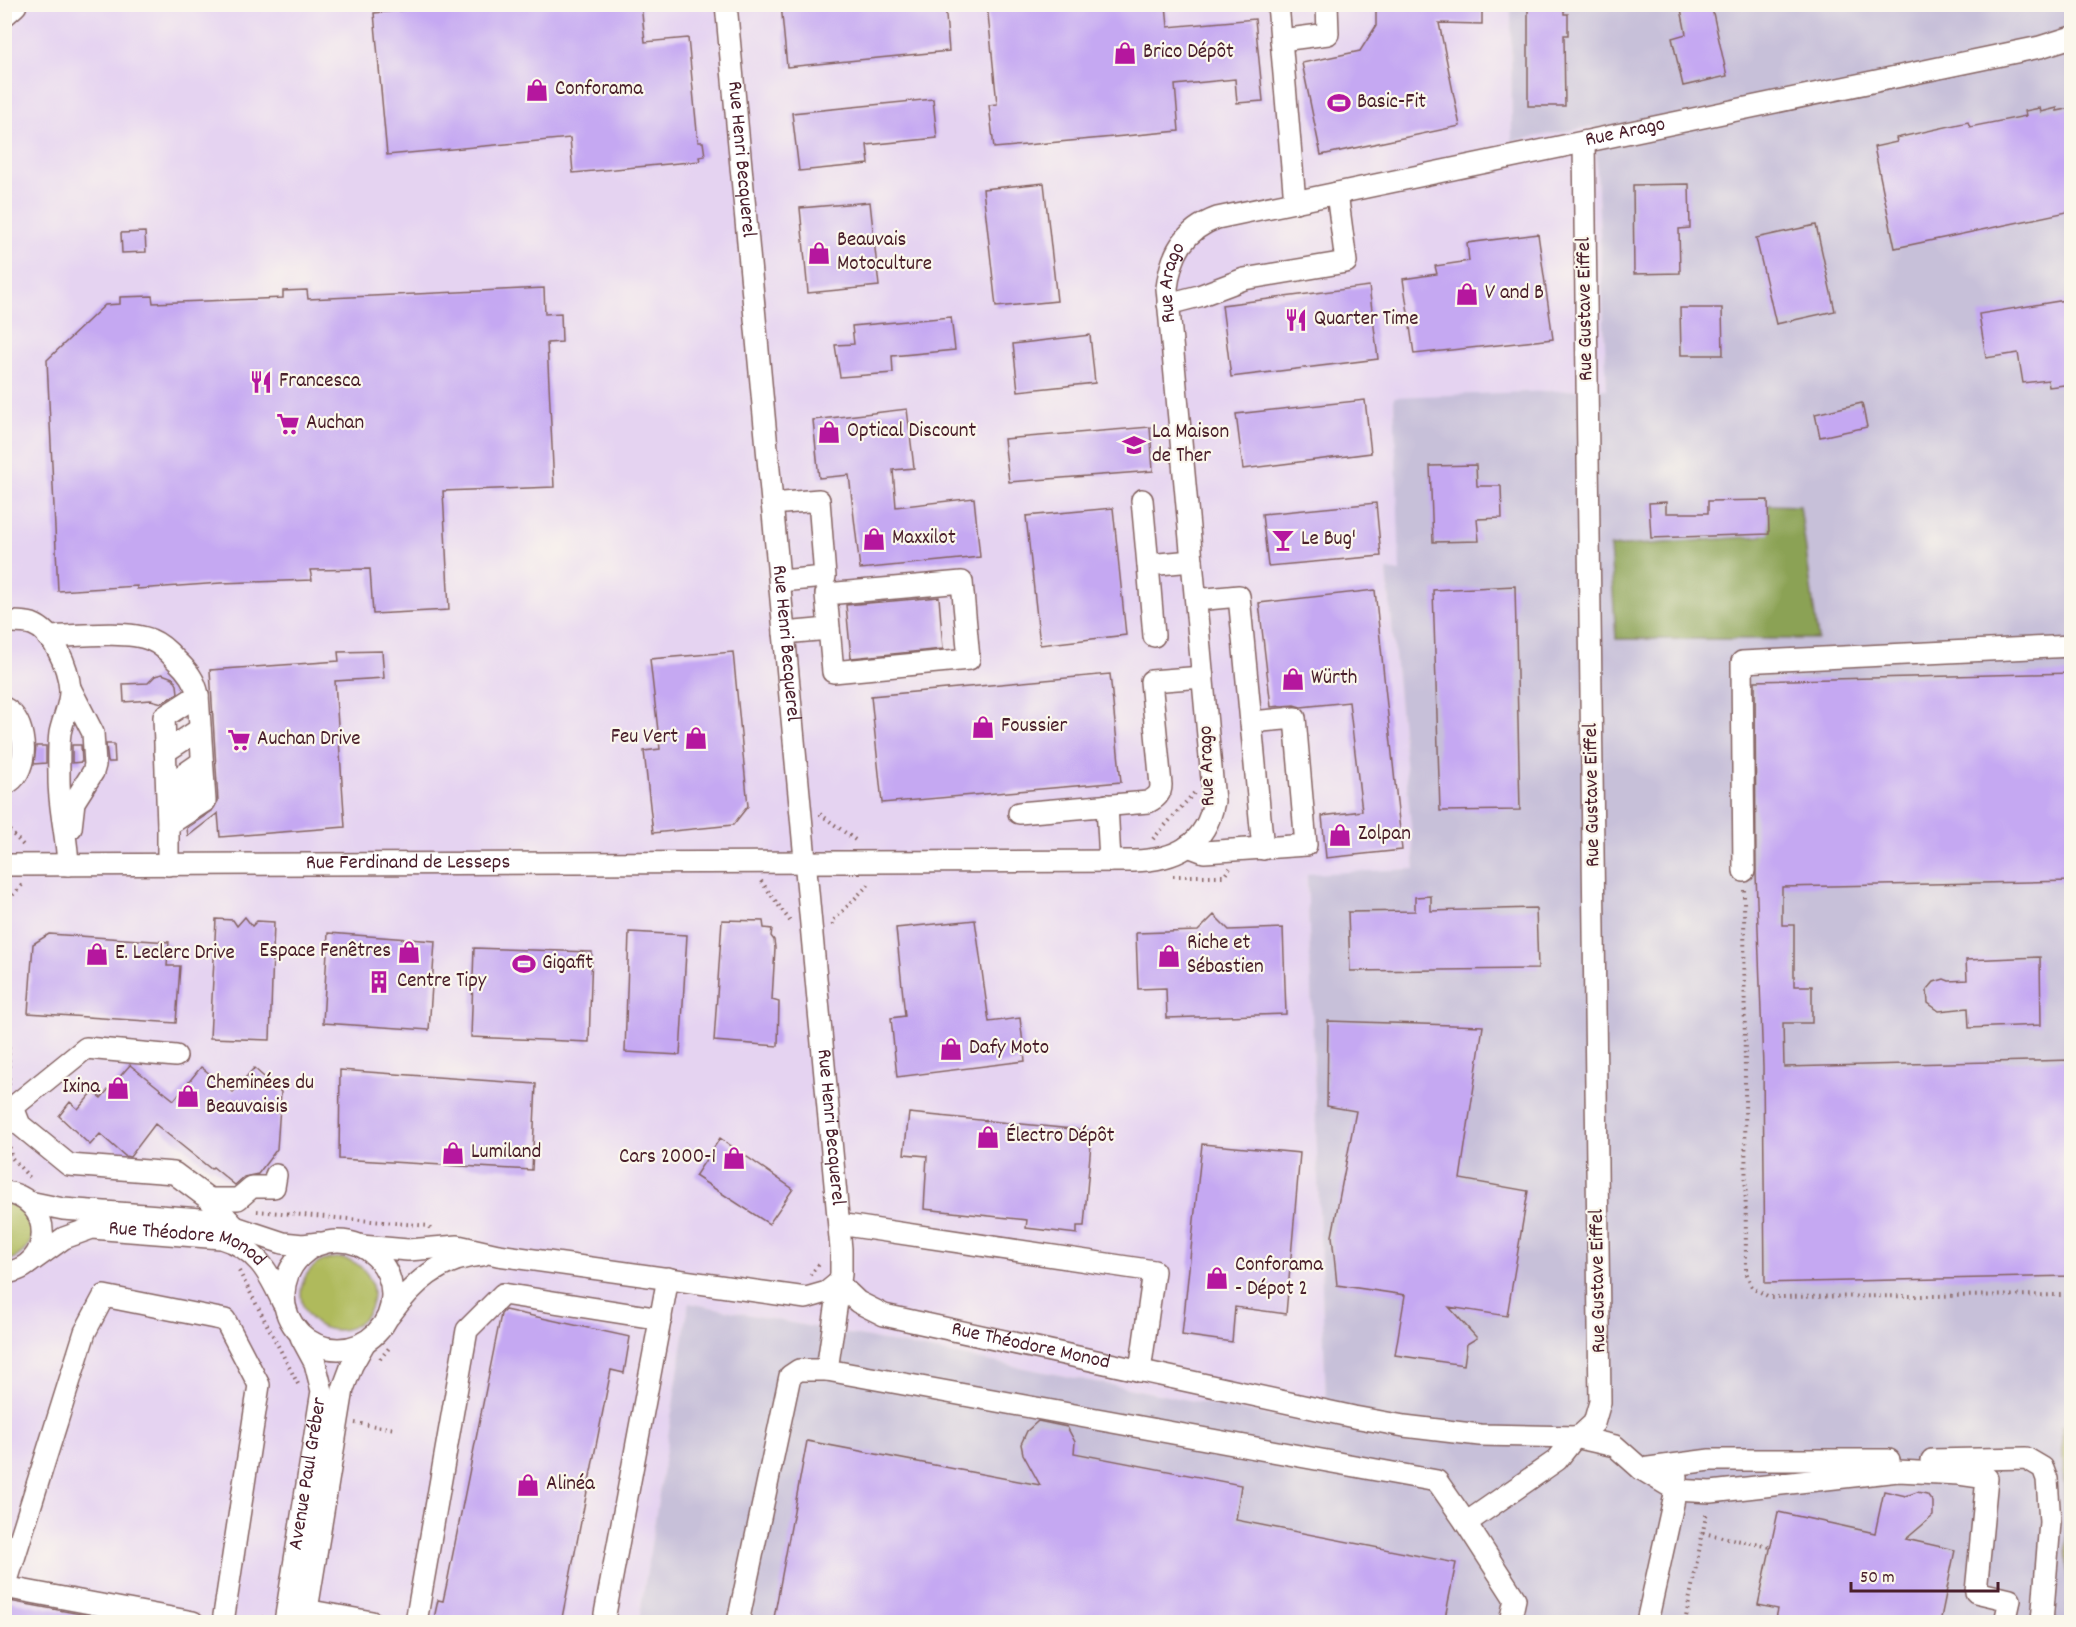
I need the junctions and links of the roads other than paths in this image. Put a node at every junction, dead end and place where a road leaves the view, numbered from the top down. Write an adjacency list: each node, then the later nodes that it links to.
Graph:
1 (726, 4): 11 (street, Rue Henri Becquerel)
2 (1278, 4): 5 (street)
3 (1327, 4): 5 (street)
4 (2072, 37): 6 (street, Rue Arago)
5 (1281, 40): 8 (street)
6 (1584, 142): 7 (street, Rue Arago); 62 (street, Rue Gustave Eiffel)
7 (1337, 193): 8 (street, Rue Arago); 9 (street)
8 (1296, 202): 9 (street, Rue Arago)
9 (1168, 304): 12 (street, Rue Arago)
10 (1142, 500): 13 (street)
11 (772, 504): 14 (street, Rue Henri Becquerel); 14 (street)
12 (1192, 561): 13 (street); 15 (street, Rue Arago)
13 (1148, 565): 19 (street)
14 (780, 581): 18 (street, Rue Henri Becquerel)
15 (1196, 600): 22 (street, Rue Arago); 25 (street)
16 (4, 622): 20 (street)
17 (829, 629): 17 (street); 18 (street)
18 (784, 633): 35 (street, Rue Henri Becquerel)
19 (1154, 636)
20 (48, 637): 23 (street); 26 (street)
21 (2072, 646): 39 (street)
22 (1203, 677): 29 (street); 32 (street, Rue Arago)
23 (70, 688): 31 (street); 31 (street)
24 (4, 708): 28 (street)
25 (1251, 722): 33 (street); 33 (street)
26 (201, 738): 27 (street); 27 (street); 27 (street); 27 (street)
27 (166, 779): 37 (street)
28 (4, 785)
29 (1107, 805): 30 (street); 34 (street)
30 (1019, 813)
31 (67, 839): 36 (street)
32 (1188, 846): 33 (street); 34 (street, Rue Arago)
33 (1263, 849)
34 (1110, 861): 35 (street, Rue Arago)
35 (806, 862): 37 (street, Rue Ferdinand de Lesseps); 46 (street, Rue Henri Becquerel)
36 (68, 865): 37 (street, Rue Ferdinand de Lesseps); 38 (street, Rue Ferdinand de Lesseps)
37 (168, 865)
38 (6, 866)
39 (1744, 871)
40 (176, 1056): 41 (street)
41 (9, 1107): 45 (street)
42 (5, 1168): 44 (street)
43 (276, 1174): 45 (street)
44 (17, 1196): 47 (street, Rue Théodore Monod); 51 (street)
45 (209, 1198): 47 (street)
46 (839, 1224): 54 (street, Rue Henri Becquerel); 61 (street)
47 (235, 1227): 48 (street, Rue Théodore Monod)
48 (320, 1243): 49 (street); 55 (street)
49 (361, 1246): 50 (street); 56 (street)
50 (498, 1255): 53 (street); 56 (street)
51 (29, 1263): 52 (street, Rue Théodore Monod); 55 (street, Rue Théodore Monod)
52 (4, 1274)
53 (668, 1278): 54 (street); 57 (street)
54 (838, 1283): 60 (street, Rue Henri Becquerel); 61 (street, Rue Théodore Monod)
55 (285, 1309): 58 (street)
56 (387, 1318): 59 (street)
57 (661, 1319): 72 (street); 73 (street)
58 (297, 1331): 59 (street); 68 (street, Avenue Paul Gréber)
59 (365, 1342): 68 (street, Avenue Paul Gréber)
60 (827, 1370): 66 (street); 74 (street)
61 (1140, 1371): 62 (street, Rue Théodore Monod)
62 (1575, 1437): 64 (street, Rue Théodore Monod); 66 (street, Rue Gustave Eiffel)
63 (1677, 1464): 64 (street); 65 (street); 78 (street)
64 (1641, 1469): 65 (street, Rue Théodore Monod)
65 (1676, 1491): 76 (street); 77 (street)
66 (1466, 1523): 75 (street)
67 (5, 1587): 70 (street); 71 (street)
68 (290, 1615): 69 (street)
69 (363, 1622)
70 (193, 1623)
71 (223, 1623)
72 (416, 1623)
73 (605, 1623)
74 (738, 1623)
75 (1510, 1623)
76 (1647, 1623)
77 (2005, 1623)
78 (2042, 1623)

